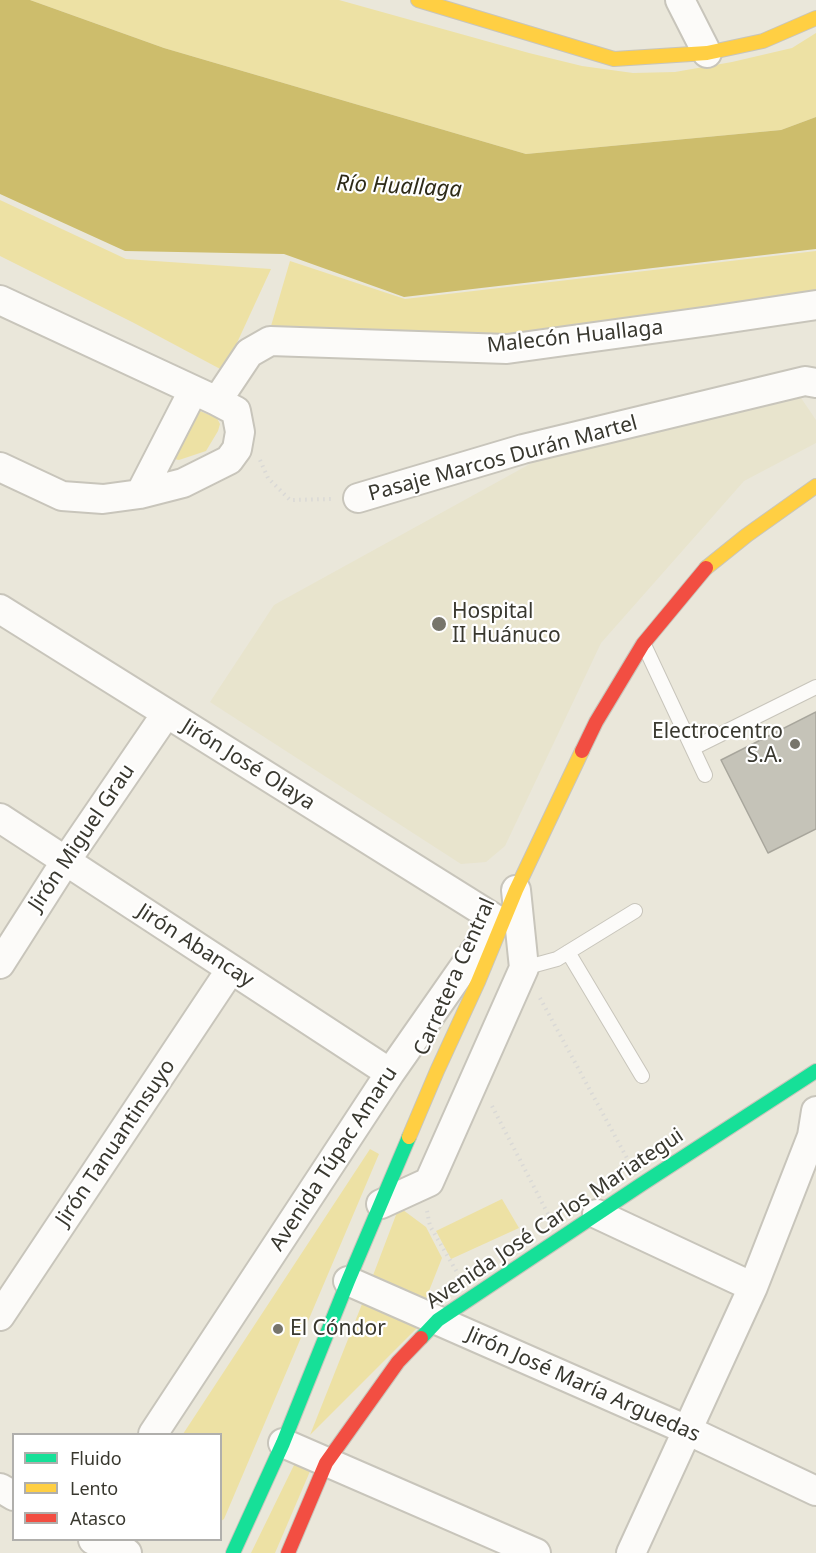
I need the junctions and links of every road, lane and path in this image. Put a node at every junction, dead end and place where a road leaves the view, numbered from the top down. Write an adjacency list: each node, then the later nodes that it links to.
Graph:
1 (418, 0): 4 (main road)
2 (680, 0): 4 (street)
3 (816, 18): 4 (main road)
4 (707, 53)
5 (0, 300): 8 (street)
6 (816, 305): 8 (street, Malecón Huallaga)
7 (816, 383): 13 (street, Pasaje Marcos Durán Martel)
8 (215, 401): 12 (street, Malecón Huallaga); 12 (street)
9 (259, 459): 13 (path, Pasaje Marcos Durán Martel)
10 (0, 467): 12 (street)
11 (816, 486): 15 (main road, Carretera Central)
12 (140, 494)
13 (358, 498)
14 (0, 609): 17 (street, Jirón José Olaya)
15 (644, 644): 18 (lane); 22 (main road, Carretera Central)
16 (816, 687): 18 (lane)
17 (166, 714): 21 (street, Jirón Miguel Grau); 24 (street, Jirón José Olaya)
18 (693, 748): 19 (lane)
19 (705, 775)
20 (0, 818): 21 (street, Jirón Abancay)
21 (65, 862): 26 (street, Jirón Miguel Grau); 28 (street, Jirón Abancay)
22 (516, 890): 24 (street, Avenida Túpac Amaru); 27 (street); 36 (main road, Carretera Central)
23 (635, 911): 25 (lane)
24 (497, 920): 30 (street, Avenida Túpac Amaru)
25 (568, 952): 27 (lane); 32 (lane)
26 (0, 964)
27 (524, 968): 31 (street); 35 (path)
28 (231, 969): 30 (street, Jirón Abancay); 42 (street, Jirón Tanuantinsuyo)
29 (816, 1071): 35 (main road, Avenida José Carlos Mariategui)
30 (390, 1073): 45 (street, Avenida Túpac Amaru)
31 (477, 1076): 34 (street); 38 (path)
32 (642, 1076)
33 (815, 1128): 40 (street)
34 (429, 1182): 36 (street); 41 (path)
35 (642, 1184): 37 (main road, Avenida José Carlos Mariategui)
36 (381, 1204): 39 (main road, Carretera Central)
37 (597, 1214): 38 (main road, Avenida José Carlos Mariategui); 40 (street)
38 (561, 1238): 41 (main road, Avenida José Carlos Mariategui)
39 (348, 1281): 43 (street, Jirón José María Arguedas); 46 (main road, Carretera Central)
40 (753, 1287): 44 (street)
41 (472, 1298): 43 (main road, Avenida José Carlos Mariategui)
42 (0, 1316)
43 (438, 1320): 44 (street, Jirón José María Arguedas); 47 (main road, Avenida José Carlos Mariategui)
44 (687, 1430): 48 (street, Jirón José María Arguedas); 54 (street)
45 (154, 1433)
46 (283, 1443): 47 (street); 51 (main road, Carretera Central)
47 (326, 1463): 52 (main road, Avenida José Carlos Mariategui); 53 (street)
48 (816, 1491)
49 (98, 1541): 50 (street)
50 (127, 1553)
51 (233, 1553)
52 (288, 1553)
53 (536, 1553)
54 (632, 1553)

